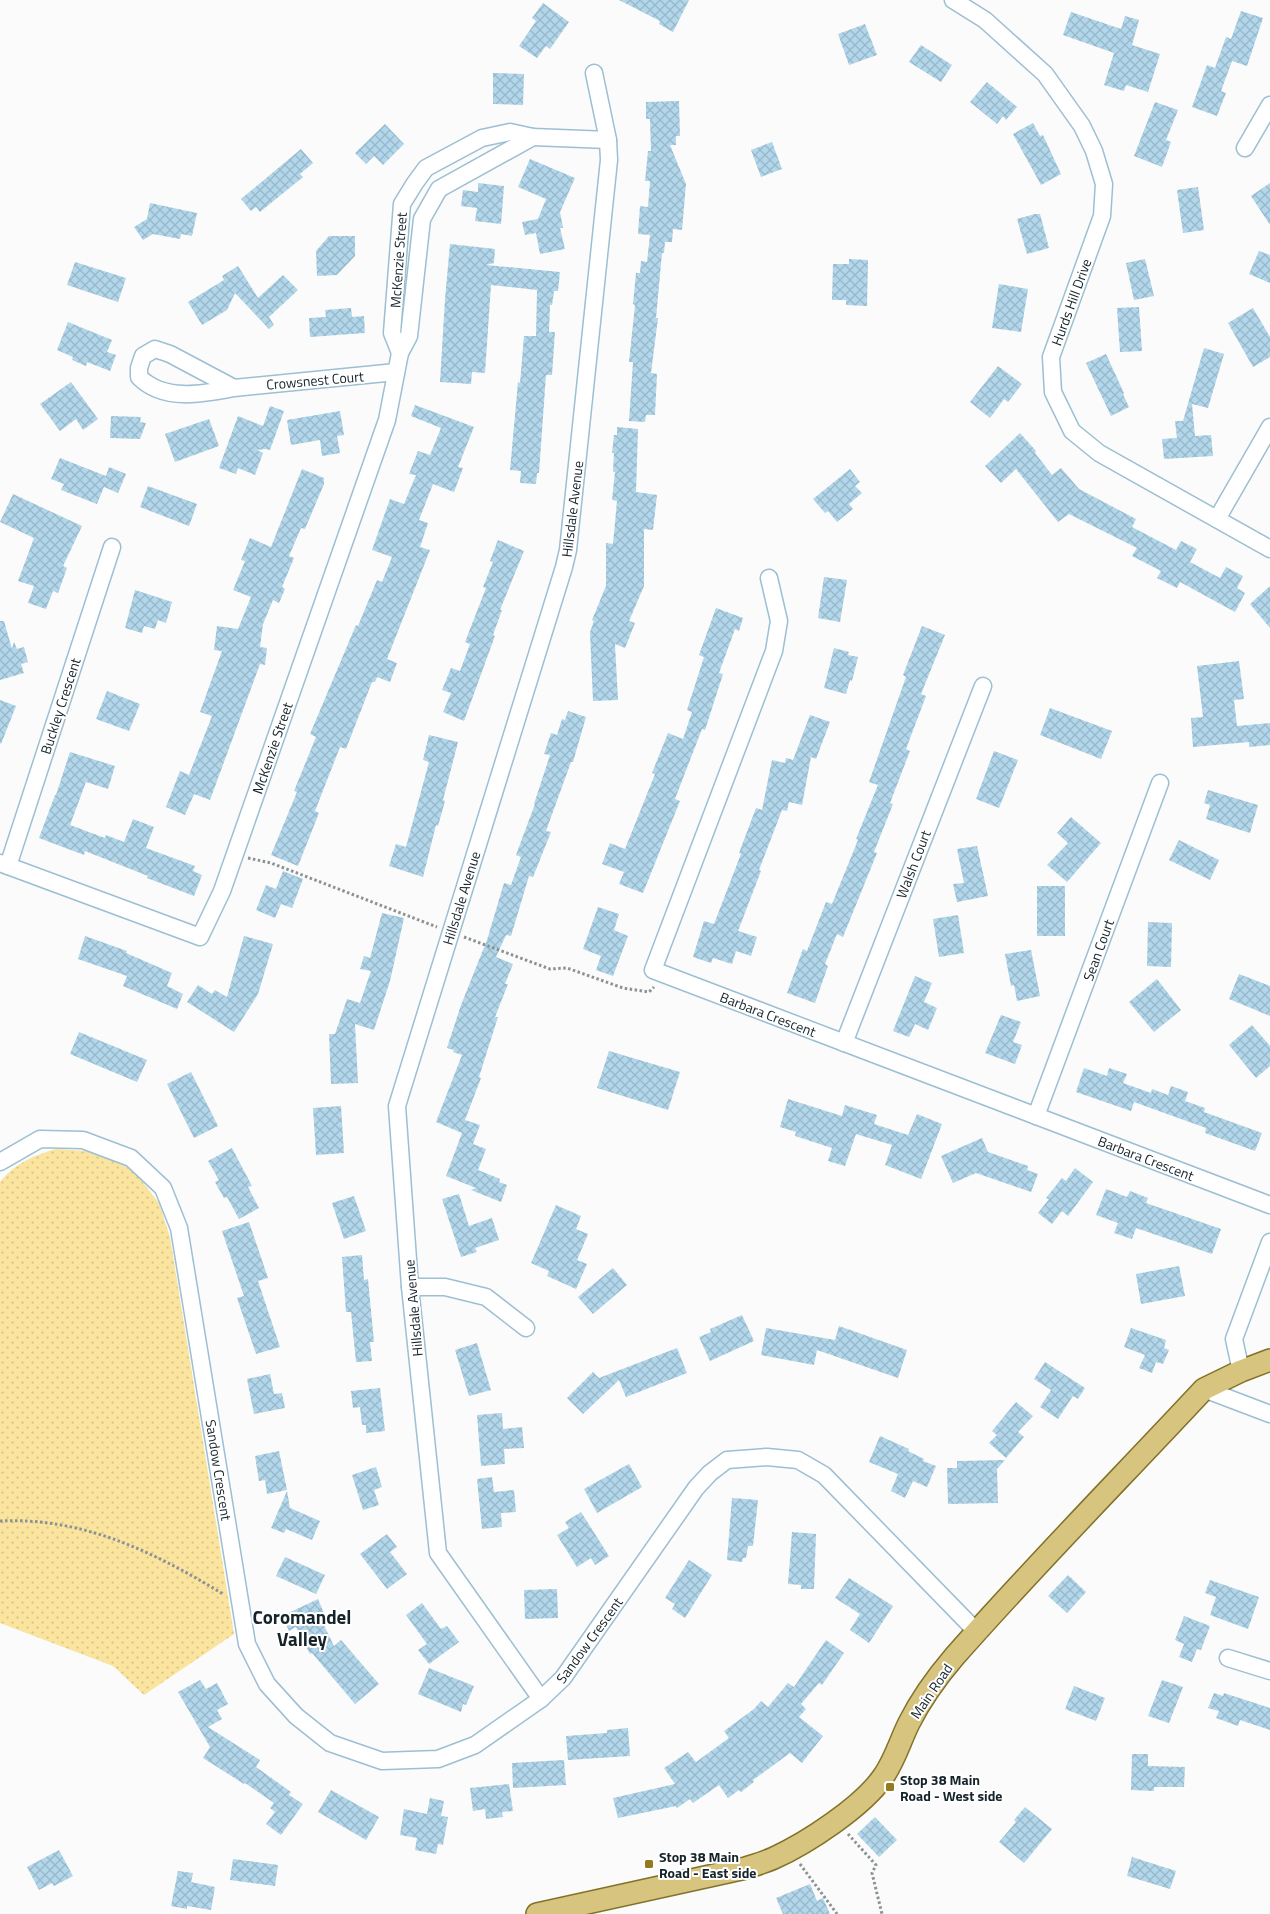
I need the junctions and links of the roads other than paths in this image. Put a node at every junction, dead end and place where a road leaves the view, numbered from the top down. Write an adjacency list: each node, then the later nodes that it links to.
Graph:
1 (954, 0): 11 (street, Hurds Hill Drive)
2 (594, 73): 5 (street, Hillsdale Avenue)
3 (1270, 105): 6 (street)
4 (533, 137): 5 (street, McKenzie Street); 7 (street, McKenzie Street); 7 (street, McKenzie Street)
5 (608, 140): 23 (street, Hillsdale Avenue)
6 (1245, 148)
7 (400, 353): 8 (street, McKenzie Street)
8 (396, 372): 9 (street, Crowsnest Court); 17 (street, McKenzie Street)
9 (234, 388): 9 (street, Crowsnest Court)
10 (1270, 427): 11 (street)
11 (1217, 519): 13 (street, Hurds Hill Drive)
12 (112, 547): 17 (street, Buckley Crescent)
13 (1270, 549)
14 (769, 578): 18 (street, Barbara Crescent)
15 (983, 686): 18 (street, Walsh Court)
16 (1160, 784): 19 (street, Sean Court)
17 (4, 865)
18 (844, 1043): 19 (street, Barbara Crescent)
19 (1036, 1116): 21 (street, Barbara Crescent)
20 (0, 1162): 32 (street, Sandow Crescent)
21 (1270, 1206)
22 (1270, 1242): 26 (street)
23 (410, 1287): 24 (street); 32 (street, Hillsdale Avenue)
24 (526, 1328)
25 (1270, 1360): 26 (main road, Main Road)
26 (1240, 1371): 27 (main road, Main Road)
27 (1204, 1389): 28 (street); 29 (main road, Main Road)
28 (1270, 1414)
29 (976, 1632): 32 (street, Sandow Crescent); 33 (main road, Main Road)
30 (1228, 1658): 31 (street)
31 (1270, 1671)
32 (541, 1699)
33 (537, 1914)

